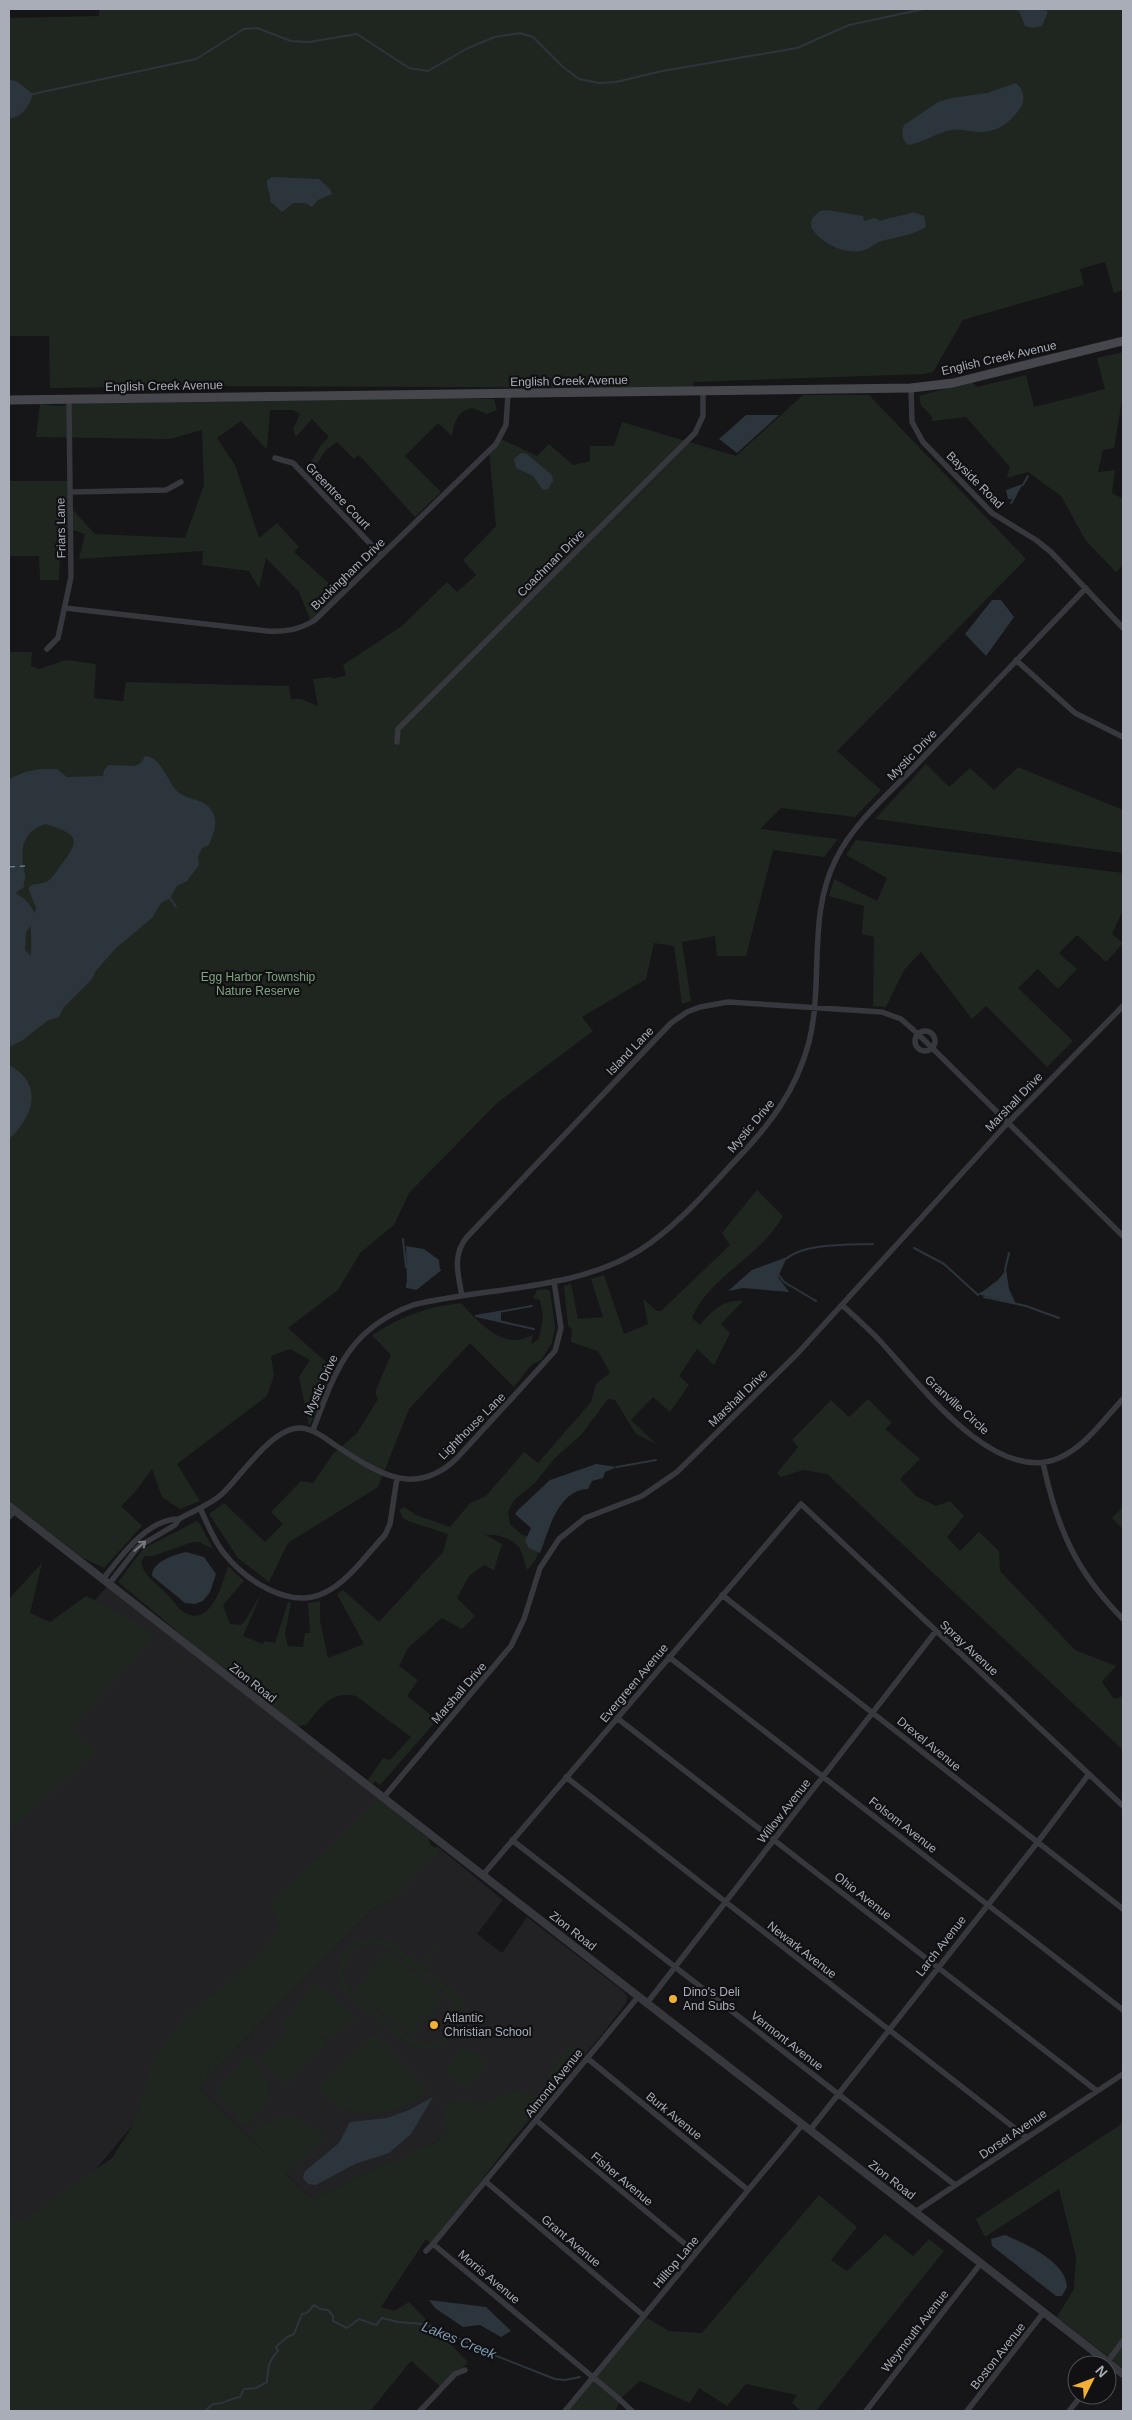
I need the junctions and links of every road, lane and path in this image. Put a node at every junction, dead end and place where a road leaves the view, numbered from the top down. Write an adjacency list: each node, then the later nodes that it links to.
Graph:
1 (1123, 341): 2 (main road, English Creek Avenue)
2 (911, 388): 3 (main road, English Creek Avenue); 11 (street, Bayside Road)
3 (703, 391): 4 (main road, English Creek Avenue); 17 (street, Coachman Drive)
4 (508, 394): 6 (main road, English Creek Avenue); 10 (street, Buckingham Drive)
5 (9, 400): 6 (main road, English Creek Avenue)
6 (69, 400): 9 (street, Friars Lane)
7 (275, 458): 10 (street, Greentree Court)
8 (181, 482): 9 (street)
9 (71, 492): 12 (street, Friars Lane)
10 (381, 555): 12 (street, Buckingham Drive)
11 (1086, 588): 13 (street, Bayside Road); 15 (street, Mystic Drive)
12 (65, 608): 14 (street, Friars Lane)
13 (1123, 628)
14 (47, 649)
15 (1016, 660): 16 (street); 19 (street, Mystic Drive)
16 (1123, 737)
17 (397, 742)
18 (1123, 1006): 22 (street, Marshall Drive)
19 (814, 1008): 20 (street, Island Lane); 24 (street, Mystic Drive); 25 (street, Island Lane)
20 (918, 1034): 21 (street, Island Lane); 21 (street, Island Lane)
21 (931, 1048): 22 (street, Island Lane)
22 (1008, 1122): 23 (street); 26 (street, Marshall Drive)
23 (1123, 1236)
24 (554, 1281): 25 (street, Mystic Drive); 30 (street, Lighthouse Lane)
25 (462, 1296): 28 (street, Mystic Drive)
26 (842, 1305): 29 (street, Granville Circle); 45 (street, Marshall Drive)
27 (1123, 1399): 29 (street, Granville Circle)
28 (313, 1430): 30 (street, Lighthouse Lane); 33 (street)
29 (1043, 1463): 37 (street)
30 (397, 1478): 33 (street)
31 (800, 1504): 36 (street, Evergreen Avenue); 38 (street, Spray Avenue)
32 (12, 1508): 34 (street); 35 (street, Zion Road)
33 (200, 1508): 35 (street)
34 (9, 1517)
35 (106, 1582): 45 (street, Zion Road)
36 (722, 1595): 39 (street, Evergreen Avenue); 40 (street, Drexel Avenue)
37 (1123, 1619)
38 (936, 1631): 40 (street, Willow Avenue); 42 (street, Spray Avenue)
39 (669, 1657): 41 (street, Evergreen Avenue); 43 (street, Folsom Avenue)
40 (874, 1712): 43 (street, Willow Avenue); 49 (street, Drexel Avenue)
41 (617, 1718): 44 (street, Evergreen Avenue); 48 (street, Ohio Avenue)
42 (1088, 1774): 46 (street, Spray Avenue); 49 (street, Larch Avenue)
43 (824, 1776): 48 (street, Willow Avenue); 52 (street, Folsom Avenue)
44 (566, 1777): 47 (street, Evergreen Avenue); 51 (street, Newark Avenue)
45 (383, 1798): 50 (street, Zion Road)
46 (1123, 1806)
47 (512, 1840): 50 (street, Evergreen Avenue); 54 (street, Vermont Avenue)
48 (774, 1840): 51 (street, Willow Avenue); 55 (street, Ohio Avenue)
49 (1037, 1843): 52 (street, Larch Avenue); 53 (street, Drexel Avenue)
50 (482, 1876): 56 (street, Zion Road)
51 (725, 1903): 54 (street, Willow Avenue); 59 (street, Newark Avenue)
52 (987, 1904): 55 (street, Larch Avenue); 58 (street, Folsom Avenue)
53 (1123, 1909)
54 (676, 1967): 57 (street, Willow Avenue); 63 (street, Vermont Avenue)
55 (938, 1967): 59 (street, Larch Avenue); 62 (street, Ohio Avenue)
56 (638, 1997): 57 (street, Zion Road); 60 (street, Almond Avenue)
57 (647, 2004): 65 (street, Zion Road)
58 (1123, 2010)
59 (888, 2030): 63 (street, Larch Avenue); 67 (street, Newark Avenue)
60 (586, 2058): 64 (street, Almond Avenue); 70 (street, Burk Avenue)
61 (1123, 2074): 62 (street, Dorset Avenue)
62 (1097, 2091): 67 (street, Dorset Avenue)
63 (838, 2094): 66 (street, Larch Avenue); 69 (street, Vermont Avenue)
64 (536, 2120): 68 (street, Almond Avenue); 74 (street, Fisher Avenue)
65 (803, 2124): 66 (street, Zion Road); 70 (street, Hilltop Lane)
66 (810, 2130): 71 (street, Zion Road)
67 (1026, 2137): 69 (street, Dorset Avenue)
68 (485, 2182): 72 (street); 77 (street, Grant Avenue)
69 (955, 2185): 71 (street, Dorset Avenue)
70 (748, 2190): 74 (street, Hilltop Lane)
71 (915, 2212): 75 (street, Zion Road)
72 (433, 2244): 73 (street); 82 (street, Morris Avenue)
73 (426, 2251)
74 (696, 2253): 77 (street, Hilltop Lane)
75 (980, 2263): 76 (street, Zion Road); 86 (street, Weymouth Avenue)
76 (1044, 2312): 79 (street, Zion Road); 87 (street, Boston Avenue)
77 (644, 2316): 82 (street, Hilltop Lane)
78 (1123, 2341): 80 (street)
79 (1096, 2355)
80 (1112, 2355)
81 (465, 2370): 83 (street)
82 (594, 2377): 84 (street, Hilltop Lane); 85 (street, Morris Avenue)
83 (420, 2411)
84 (565, 2411)
85 (632, 2411)
86 (866, 2411)
87 (967, 2411)

